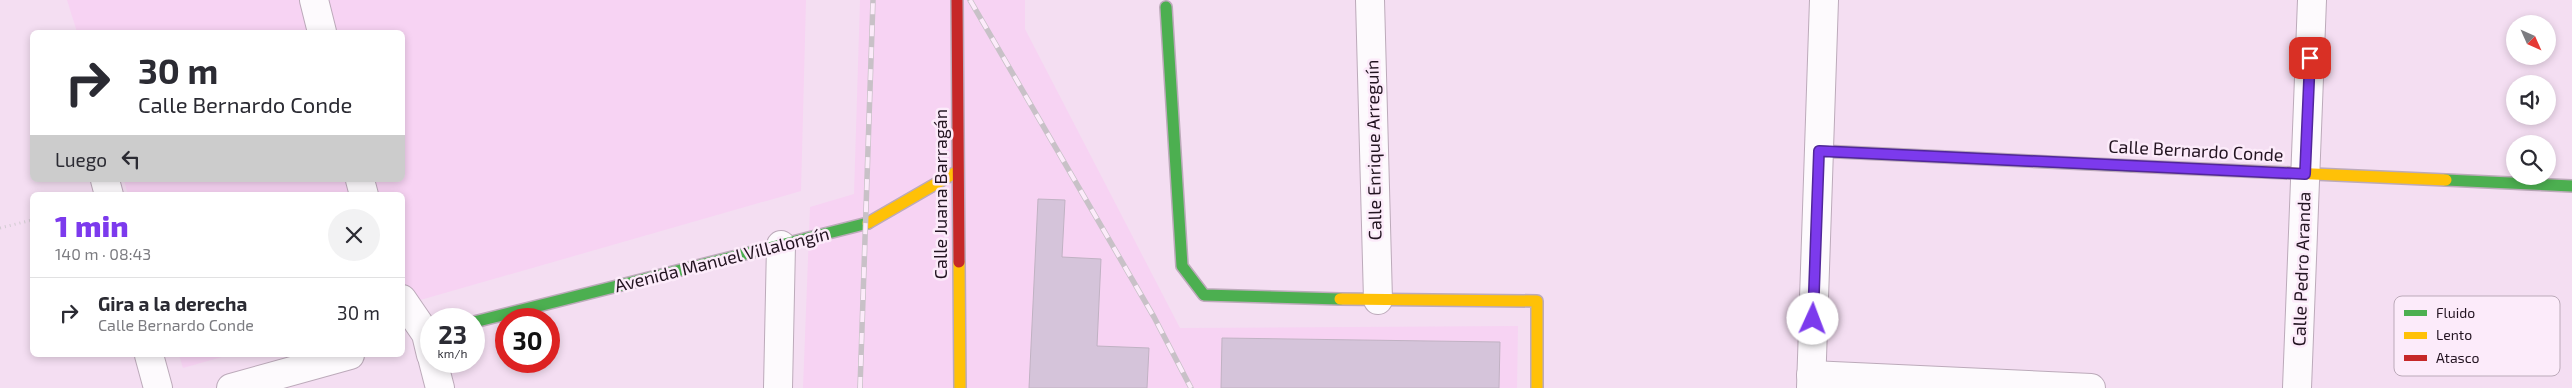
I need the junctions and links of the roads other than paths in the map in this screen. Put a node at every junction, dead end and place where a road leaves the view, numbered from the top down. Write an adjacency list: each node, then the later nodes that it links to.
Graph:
1 (314, 0): 7 (street)
2 (957, 0): 9 (street, Calle Juana Barragán)
3 (1370, 0): 13 (street, Calle Enrique Arreguín)
4 (1824, 0): 8 (street)
5 (2312, 0): 10 (street, Calle Pedro Aranda)
6 (1166, 7): 13 (street)
7 (322, 30)
8 (1819, 151): 10 (street, Calle Bernardo Conde); 20 (street)
9 (958, 170): 12 (street, Avenida Manuel Villalongín); 25 (street, Calle Juana Barragán)
10 (2305, 174): 11 (street, Calle Bernardo Conde); 28 (street, Calle Pedro Aranda)
11 (2572, 186)
12 (782, 245): 15 (street, Avenida Manuel Villalongín); 24 (street)
13 (1378, 300): 26 (street)
14 (405, 305): 16 (street)
15 (485, 319)
16 (420, 334)
17 (150, 357): 21 (street)
18 (343, 357): 22 (street)
19 (436, 373): 23 (street)
20 (1811, 381): 27 (street)
21 (158, 388)
22 (231, 388)
23 (440, 388)
24 (778, 388)
25 (960, 388)
26 (1537, 388)
27 (2091, 388)
28 (2297, 388)

